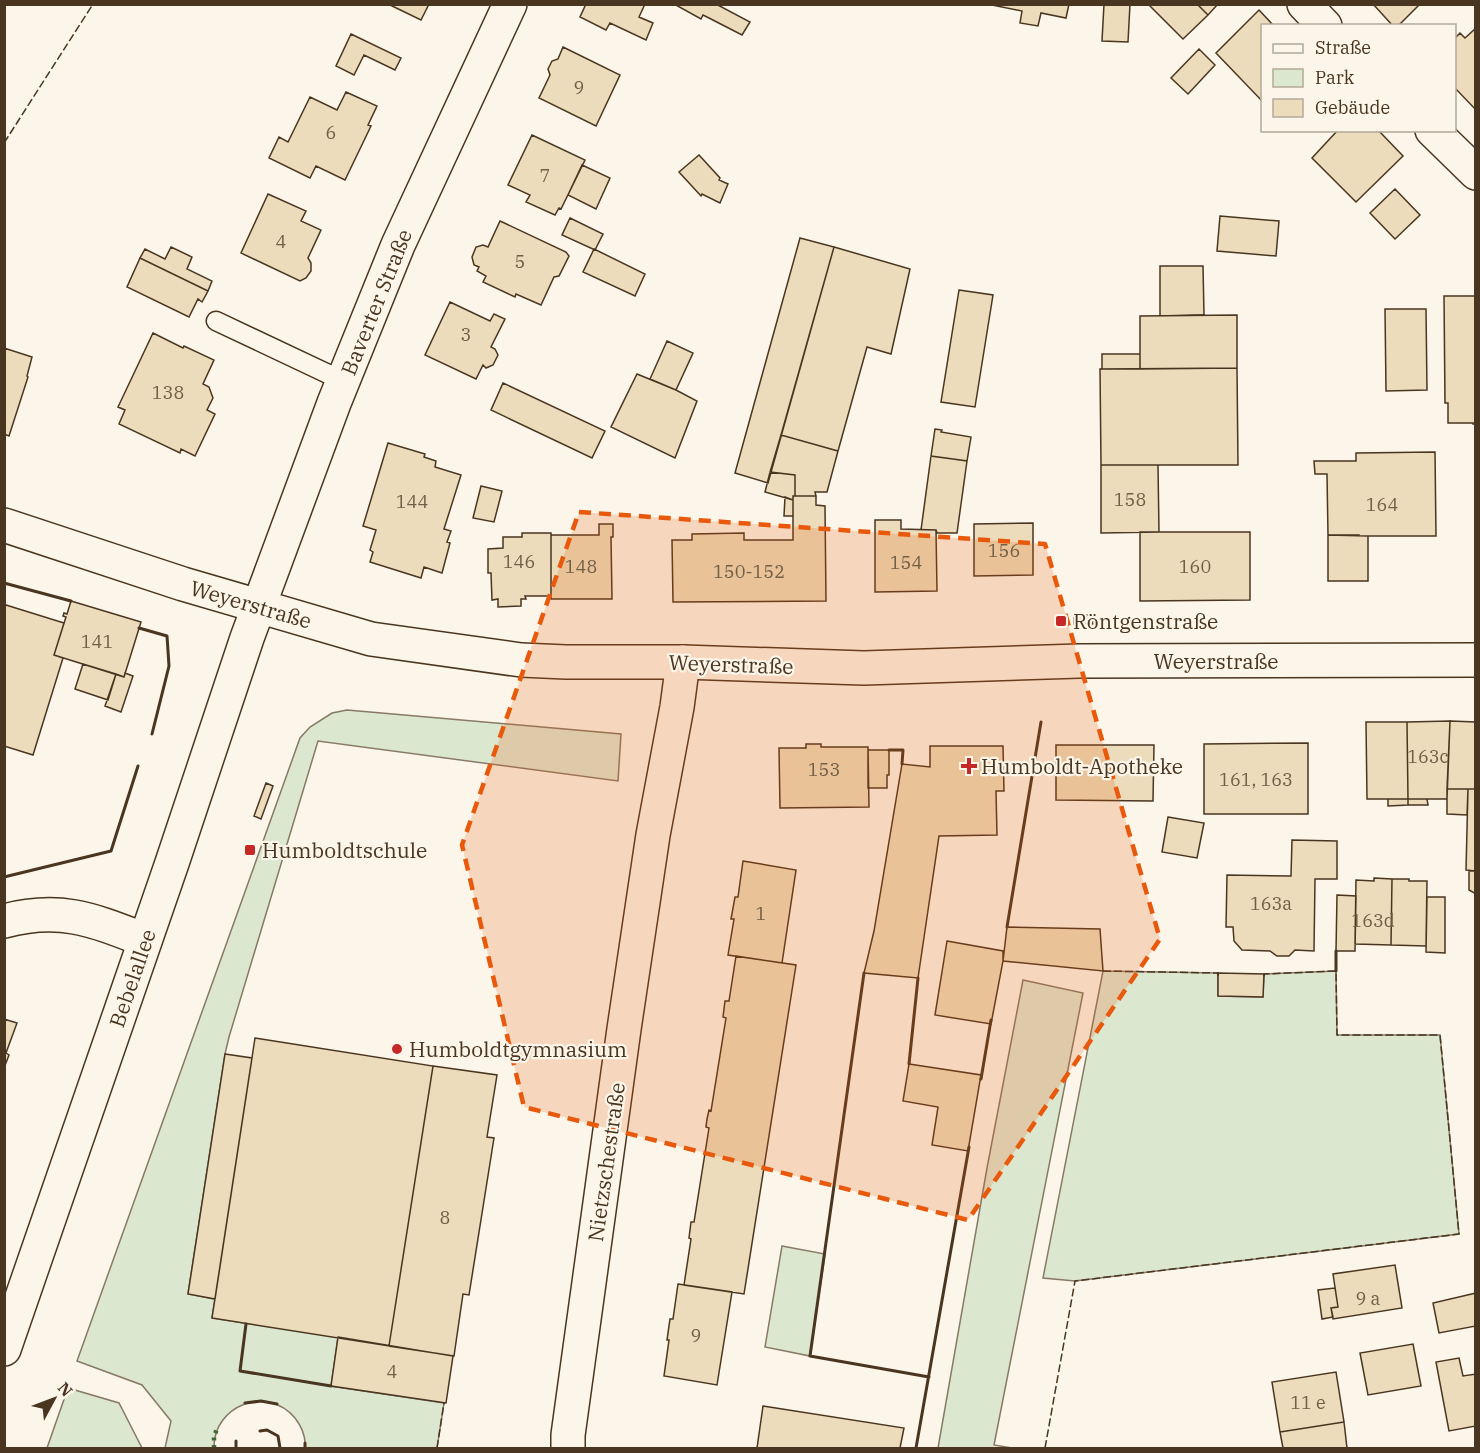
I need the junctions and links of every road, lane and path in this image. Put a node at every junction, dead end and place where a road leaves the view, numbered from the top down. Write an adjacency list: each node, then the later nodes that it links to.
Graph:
1 (510, 4): 7 (main road, Baverter Straße)
2 (1304, 4): 3 (main road)
3 (1323, 24)
4 (1434, 132): 5 (main road)
5 (1476, 172)
6 (216, 321): 7 (lane)
7 (343, 381): 9 (main road, Baverter Straße)
8 (4, 525): 9 (main road, Weyerstraße)
9 (258, 607): 11 (main road, Weyerstraße); 13 (main road, Bebelallee)
10 (1476, 660): 11 (main road, Weyerstraße)
11 (683, 662): 15 (main road, Nietzschestraße)
12 (4, 921): 13 (main road)
13 (145, 940): 14 (main road, Bebelallee)
14 (4, 1349)
15 (568, 1449)

